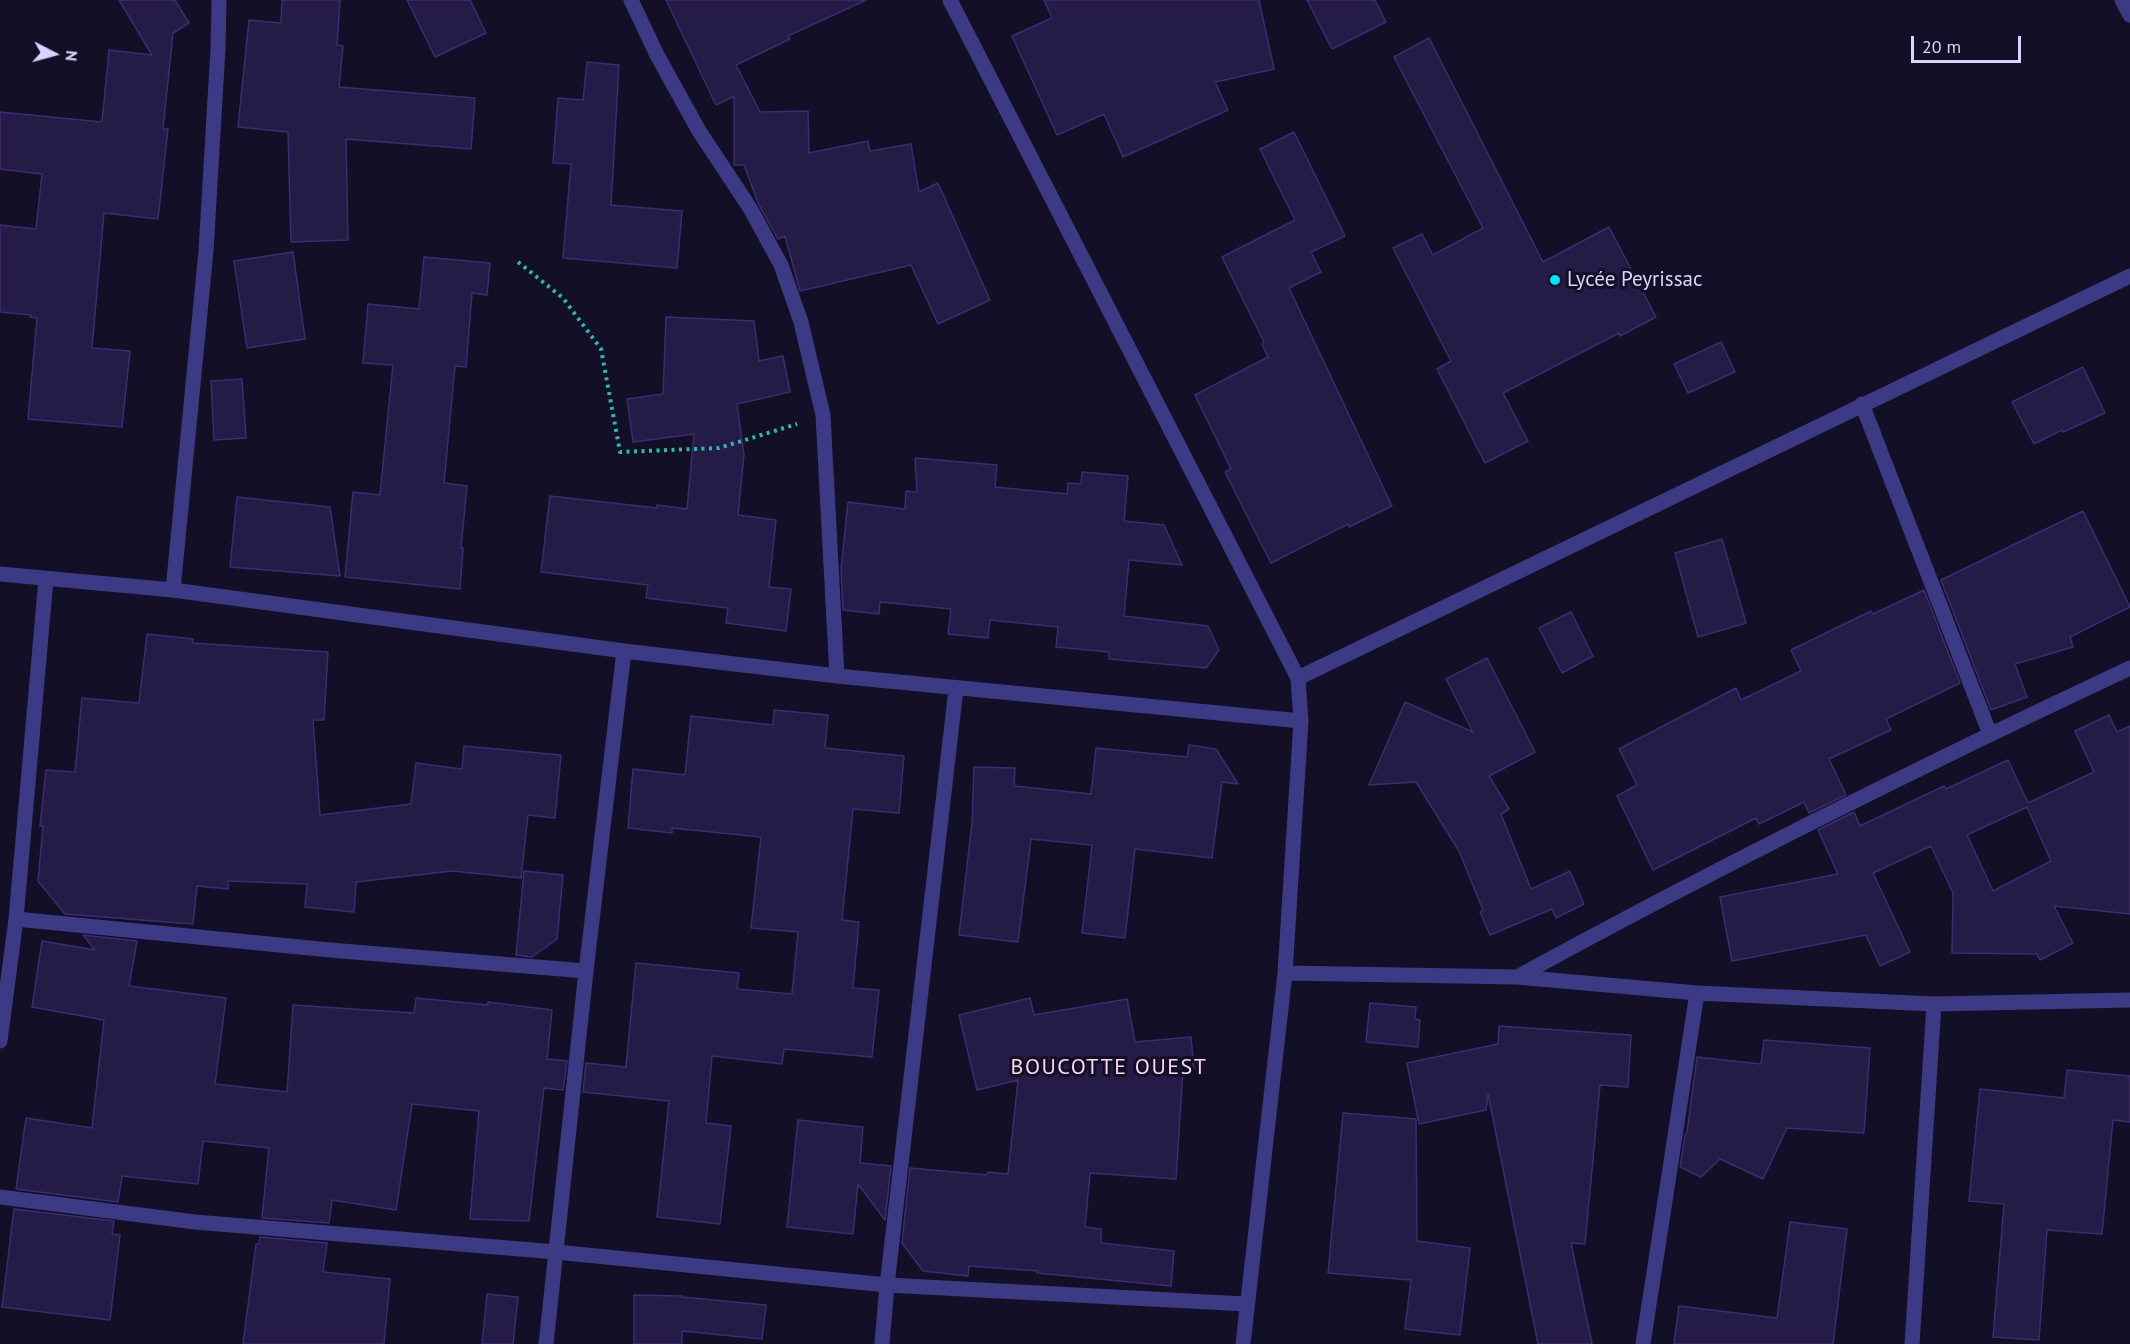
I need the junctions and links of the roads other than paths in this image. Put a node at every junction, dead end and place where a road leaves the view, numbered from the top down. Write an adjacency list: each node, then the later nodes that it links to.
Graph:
1 (219, 0): 10 (street)
2 (631, 0): 13 (street)
3 (951, 0): 14 (street)
4 (2122, 0): 5 (street)
5 (2130, 15)
6 (2130, 276): 7 (street)
7 (1862, 404): 14 (street); 17 (street)
8 (0, 574): 9 (street)
9 (46, 579): 10 (street); 18 (street)
10 (173, 590): 11 (street)
11 (624, 651): 13 (street); 19 (street)
12 (2130, 668): 17 (street)
13 (837, 675): 15 (street)
14 (1298, 678): 16 (street)
15 (956, 688): 16 (street); 28 (street)
16 (1301, 721): 20 (street)
17 (1990, 734): 21 (street)
18 (16, 919): 19 (street); 25 (street)
19 (586, 971): 27 (street)
20 (1285, 973): 21 (street); 29 (street)
21 (1517, 977): 22 (street)
22 (1697, 993): 24 (street); 33 (street)
23 (2130, 1000): 24 (street)
24 (1934, 1004): 34 (street)
25 (0, 1041)
26 (0, 1197): 27 (street)
27 (556, 1252): 28 (street); 30 (street)
28 (887, 1285): 29 (street); 31 (street)
29 (1246, 1304): 32 (street)
30 (546, 1344)
31 (882, 1344)
32 (1243, 1344)
33 (1643, 1344)
34 (1912, 1344)

